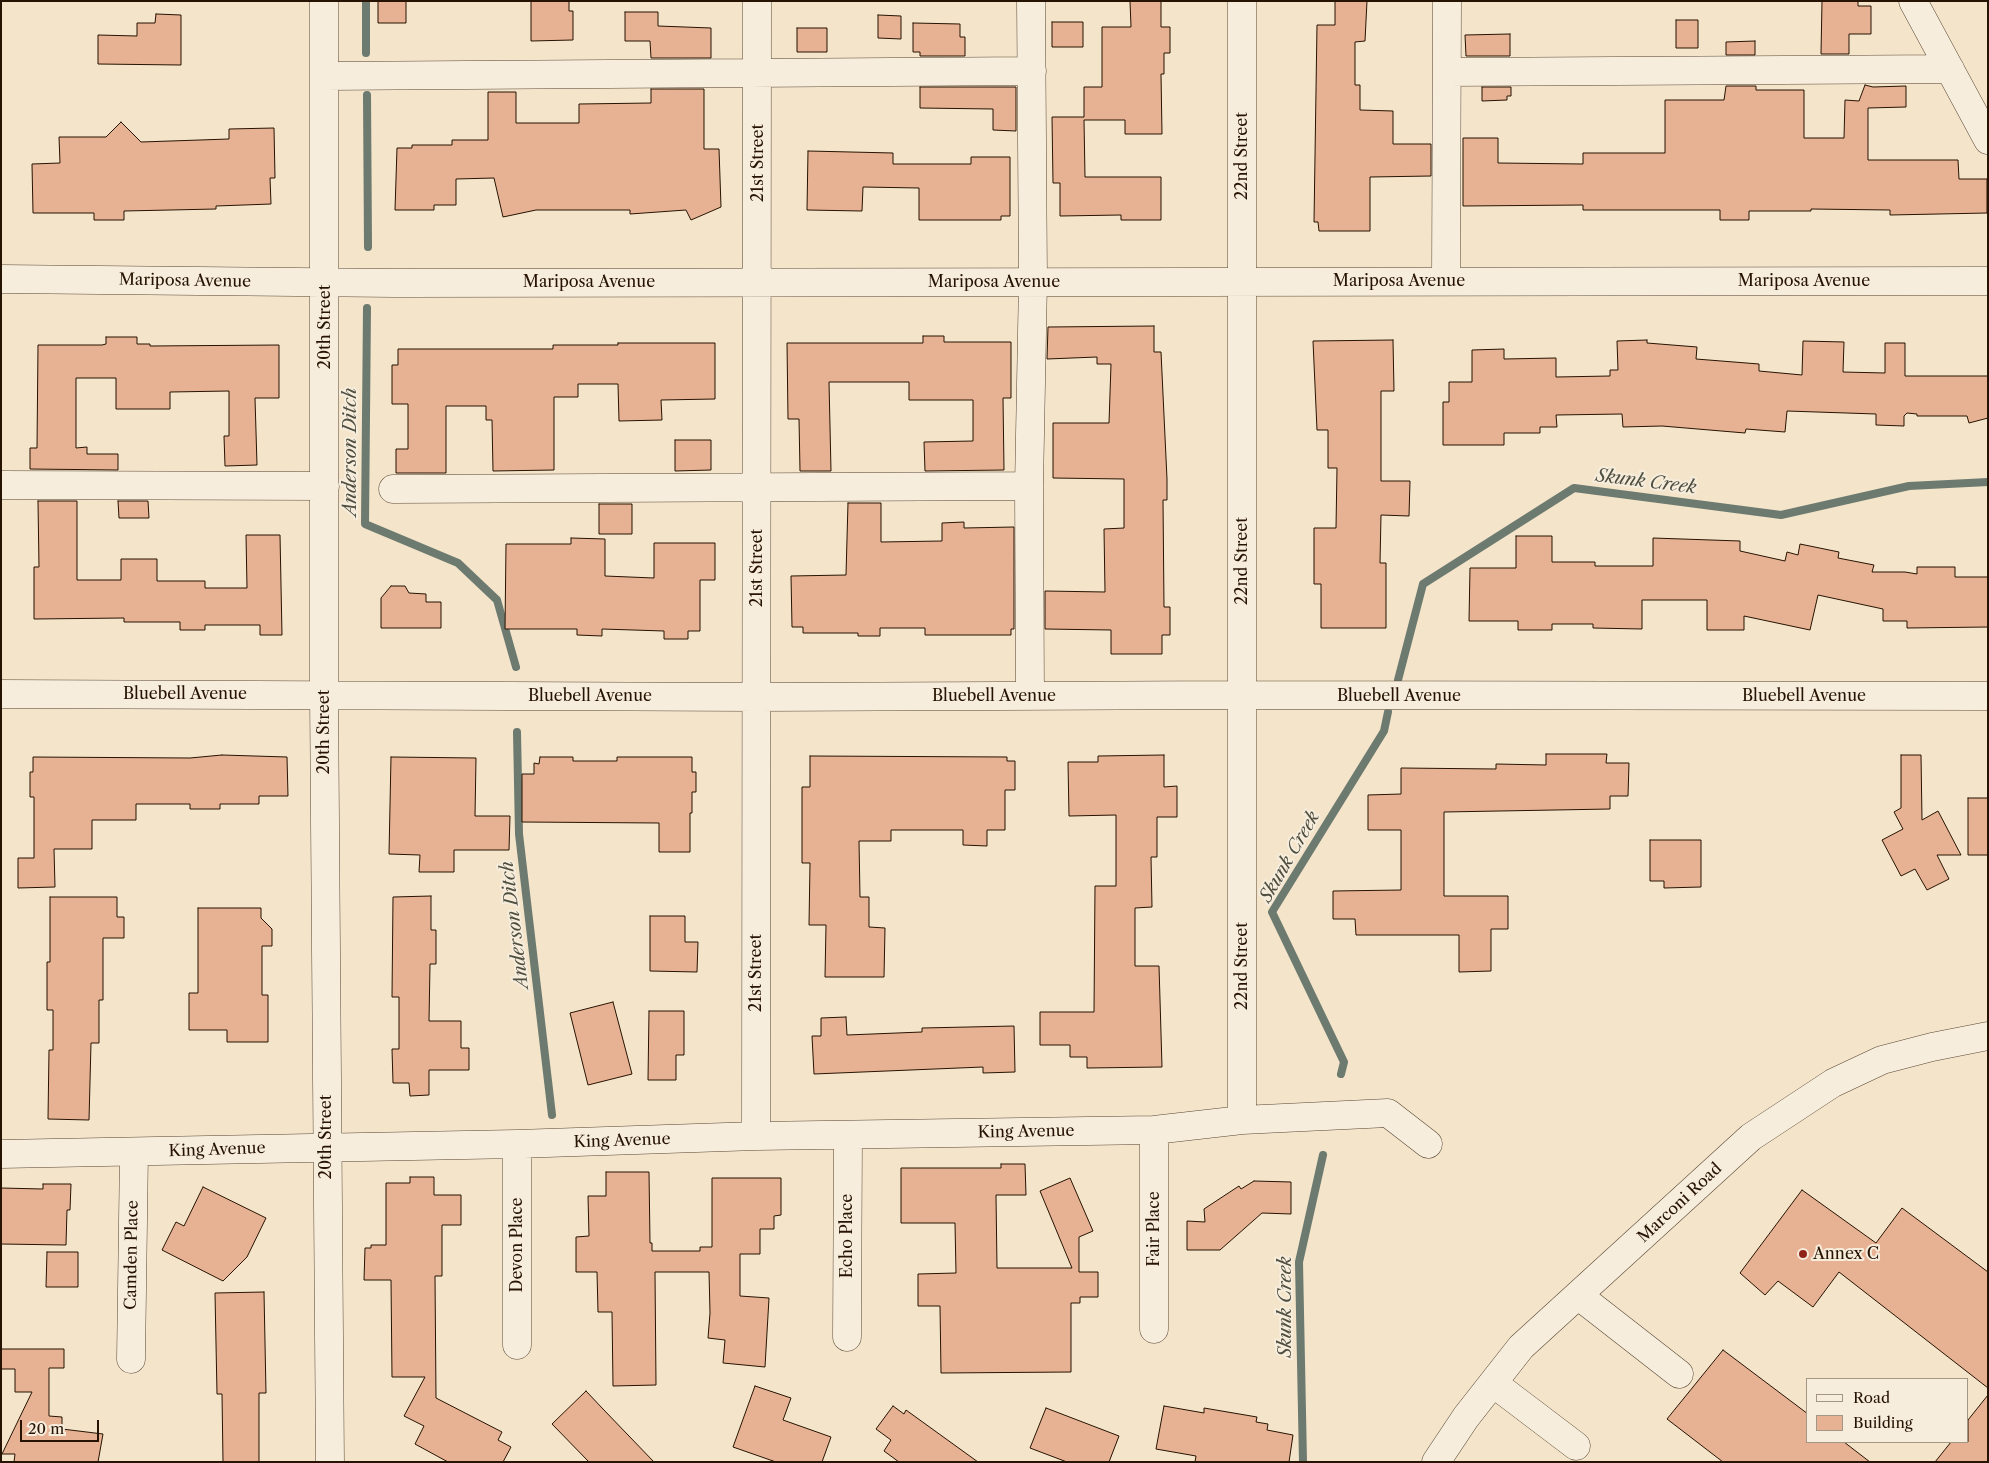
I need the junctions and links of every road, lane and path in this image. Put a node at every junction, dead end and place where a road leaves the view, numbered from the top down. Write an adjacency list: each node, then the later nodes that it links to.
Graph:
1 (324, 1): 11 (street, 20th Street)
2 (757, 1): 10 (street, 21st Street)
3 (1031, 1): 8 (street)
4 (1242, 1): 14 (street, 22nd Street)
5 (1446, 1): 9 (street)
6 (1913, 1): 7 (street)
7 (1950, 69): 9 (street); 12 (street)
8 (1032, 71): 10 (street); 15 (street)
9 (1448, 72): 16 (street)
10 (758, 74): 11 (street); 19 (street, 21st Street)
11 (325, 76): 18 (street, 20th Street)
12 (1988, 140)
13 (1, 279): 18 (street, Mariposa Avenue)
14 (1242, 280): 15 (street, Mariposa Avenue); 16 (street, Mariposa Avenue); 27 (street, 22nd Street)
15 (1033, 281): 19 (street, Mariposa Avenue); 22 (street)
16 (1446, 281): 17 (street, Mariposa Avenue)
17 (1988, 281)
18 (326, 282): 19 (street, Mariposa Avenue); 21 (street, 20th Street)
19 (758, 283): 23 (street, 21st Street)
20 (1, 485): 21 (street)
21 (324, 486): 26 (street, 20th Street)
22 (1029, 486): 23 (street); 28 (street)
23 (757, 487): 24 (street); 30 (street, 21st Street)
24 (394, 489)
25 (1, 694): 26 (street, Bluebell Avenue)
26 (324, 694): 30 (street, Bluebell Avenue); 38 (street, 20th Street)
27 (1242, 695): 28 (street, Bluebell Avenue); 29 (street, Bluebell Avenue); 32 (street, 22nd Street)
28 (1030, 696): 30 (street, Bluebell Avenue)
29 (1988, 696)
30 (757, 697): 35 (street, 21st Street)
31 (1988, 1036): 41 (street, Marconi Road)
32 (1242, 1120): 33 (street, King Avenue); 37 (street, King Avenue)
33 (1154, 1130): 34 (street, King Avenue); 42 (street, Fair Place)
34 (848, 1135): 35 (street, King Avenue); 43 (street, Echo Place)
35 (756, 1136): 36 (street, King Avenue)
36 (516, 1144): 38 (street, King Avenue); 44 (street, Devon Place)
37 (1428, 1144)
38 (326, 1147): 39 (street, King Avenue); 49 (street, 20th Street)
39 (134, 1152): 40 (street, King Avenue); 45 (street, Camden Place)
40 (1, 1154)
41 (1579, 1296): 46 (street); 47 (street, Marconi Road)
42 (1154, 1329)
43 (847, 1337)
44 (517, 1345)
45 (131, 1359)
46 (1679, 1374)
47 (1493, 1383): 48 (street); 50 (street, Marconi Road)
48 (1576, 1446)
49 (330, 1462)
50 (1436, 1462)

